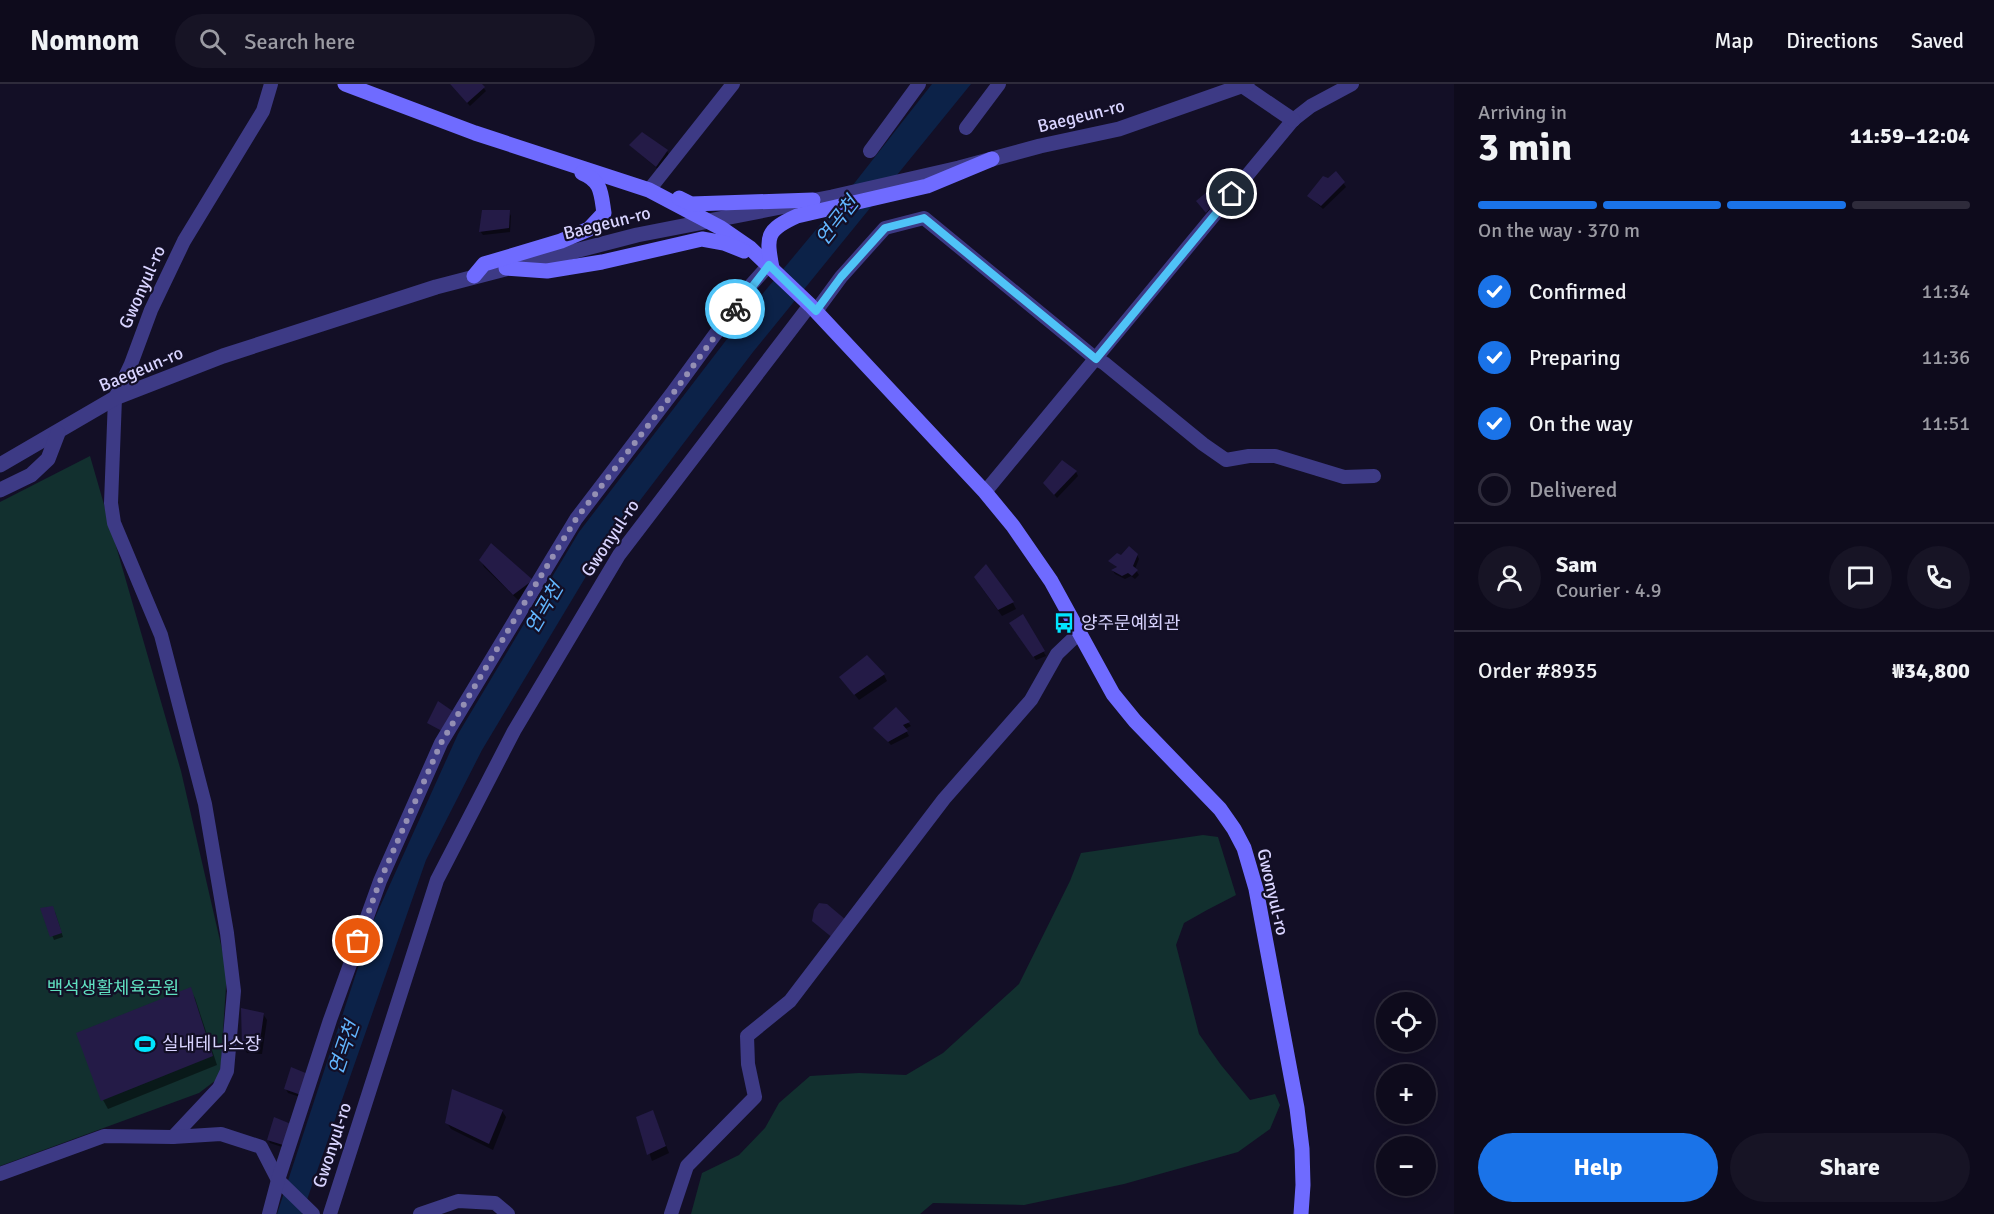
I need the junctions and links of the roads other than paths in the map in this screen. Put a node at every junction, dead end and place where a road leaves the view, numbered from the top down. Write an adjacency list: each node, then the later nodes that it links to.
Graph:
1 (271, 84): 22 (street, Gwonyul-ro)
2 (345, 84): 10 (main road)
3 (733, 84): 14 (street)
4 (919, 84): 11 (street)
5 (999, 84): 9 (street)
6 (1352, 84): 8 (street)
7 (1245, 85): 8 (street); 12 (street, Baegeun-ro)
8 (1293, 120): 21 (street)
9 (966, 128)
10 (504, 143): 14 (main road); 19 (main road)
11 (870, 151)
12 (992, 159): 13 (main road)
13 (927, 181): 15 (main road); 15 (street, Baegeun-ro)
14 (651, 188): 15 (main road); 16 (main road)
15 (815, 206): 16 (street, Baegeun-ro); 17 (main road)
16 (706, 220): 17 (main road); 18 (street, Baegeun-ro)
17 (769, 265): 18 (main road); 20 (main road); 31 (street, Gwonyul-ro)
18 (506, 268): 19 (street, Baegeun-ro)
19 (474, 276): 22 (street, Baegeun-ro)
20 (813, 308): 21 (street); 27 (main road, Gwonyul-ro); 34 (street, Gwonyul-ro)
21 (1096, 359): 25 (street); 27 (street)
22 (115, 398): 23 (street, Baegeun-ro); 29 (street, Gwonyul-ro)
23 (58, 433): 24 (street, Baegeun-ro); 26 (street)
24 (0, 465)
25 (1374, 476)
26 (0, 490)
27 (985, 492): 28 (main road, Gwonyul-ro)
28 (1079, 633): 37 (street); 38 (main road, Gwonyul-ro)
29 (173, 1137): 30 (street); 31 (street)
30 (0, 1174)
31 (278, 1180): 32 (street, Gwonyul-ro); 33 (street)
32 (269, 1214)
33 (313, 1214)
34 (330, 1214)
35 (420, 1214): 36 (street)
36 (508, 1214)
37 (671, 1214)
38 (1301, 1214)

